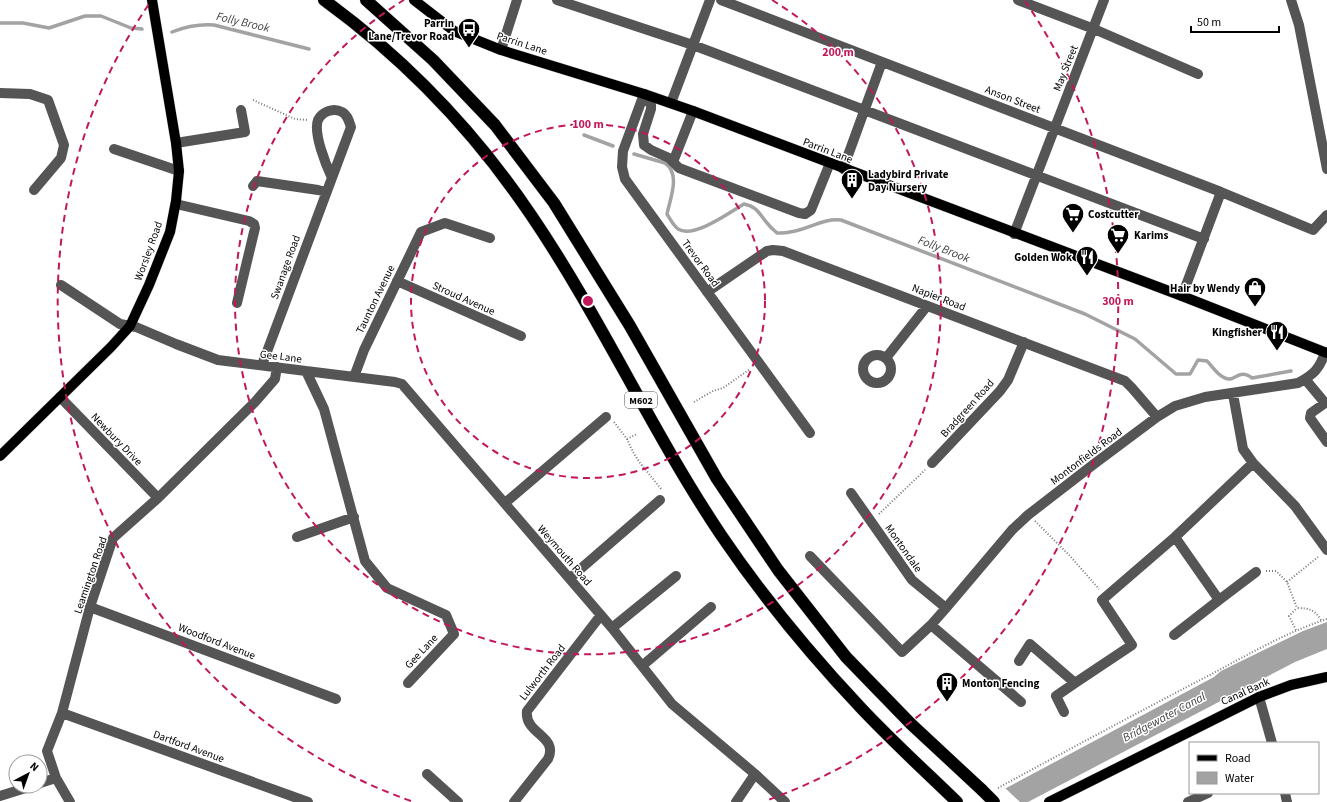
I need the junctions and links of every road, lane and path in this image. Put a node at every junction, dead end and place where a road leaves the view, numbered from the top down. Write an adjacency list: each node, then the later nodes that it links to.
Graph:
1 (152, 0): 26 (main road, Worsley Road)
2 (324, 0): 125 (highway, M602)
3 (366, 0): 117 (highway, M602)
4 (414, 0): 14 (main road, Parrin Lane)
5 (517, 0): 14 (street)
6 (557, 0): 13 (street)
7 (710, 0): 13 (street)
8 (721, 0): 15 (street, Anson Street)
9 (1018, 0): 12 (street)
10 (1104, 0): 12 (street, May Street)
11 (1291, 0): 31 (street)
12 (1094, 29): 16 (street); 25 (street, May Street)
13 (693, 45): 20 (street); 22 (street)
14 (501, 50): 18 (main road, Parrin Lane)
15 (882, 62): 22 (street); 25 (street, Anson Street)
16 (1198, 74)
17 (0, 93): 36 (street)
18 (644, 94): 20 (main road, Parrin Lane); 28 (street); 46 (street, Trevor Road)
19 (253, 100): 24 (path)
20 (671, 104): 23 (main road, Parrin Lane)
21 (241, 110): 26 (street)
22 (865, 110): 30 (street); 33 (street)
23 (693, 111): 28 (street); 29 (main road, Parrin Lane)
24 (317, 121): 34 (street); 34 (street, Swanage Road)
25 (1054, 127): 33 (street, May Street); 38 (street, Anson Street)
26 (176, 144): 32 (main road, Worsley Road)
27 (114, 149): 32 (street)
28 (673, 162): 29 (street)
29 (830, 163): 30 (main road, Parrin Lane)
30 (843, 169): 41 (main road, Parrin Lane)
31 (1327, 170)
32 (179, 172): 39 (main road, Worsley Road)
33 (1036, 176): 41 (street, May Street); 43 (street)
34 (332, 178): 37 (street, Swanage Road)
35 (253, 186): 37 (street)
36 (34, 190)
37 (326, 192): 56 (street, Swanage Road)
38 (1221, 192): 40 (street, Anson Street); 43 (street)
39 (176, 204): 48 (street); 50 (main road, Worsley Road)
40 (1327, 214)
41 (1014, 234): 47 (main road, Parrin Lane)
42 (490, 238): 44 (street, Taunton Avenue)
43 (1204, 239): 47 (street)
44 (397, 281): 51 (street, Stroud Avenue); 59 (street, Taunton Avenue)
45 (61, 285): 50 (street, Gee Lane)
46 (707, 292): 49 (street, Napier Road); 55 (street, Trevor Road)
47 (1182, 296): 53 (main road, Parrin Lane)
48 (237, 303)
49 (927, 306): 52 (street, Napier Road); 54 (street)
50 (130, 326): 56 (street, Gee Lane); 62 (main road, Worsley Road)
51 (521, 336)
52 (1024, 342): 66 (street, Napier Road); 73 (street, Bradgreen Road)
53 (1326, 353): 60 (street, Montonfields Road)
54 (886, 358)
55 (759, 362): 63 (path); 67 (street, Trevor Road)
56 (262, 365): 57 (street, Gee Lane)
57 (278, 367): 58 (street, Gee Lane); 75 (street, Leamington Road)
58 (306, 371): 59 (street, Weymouth Road); 79 (street, Gee Lane)
59 (354, 377): 77 (street, Weymouth Road)
60 (1305, 379): 61 (street, Montonfields Road); 64 (street)
61 (1233, 394): 66 (street, Montonfields Road); 72 (street)
62 (60, 397): 71 (main road, Worsley Road); 75 (street, Newbury Drive)
63 (694, 402)
64 (1326, 404): 70 (street)
65 (606, 417): 69 (path); 77 (street)
66 (1157, 417): 78 (street, Montonfields Road)
67 (810, 433)
68 (637, 434): 69 (path)
69 (627, 439): 76 (path)
70 (1327, 442)
71 (0, 456)
72 (1253, 463): 82 (street); 83 (street)
73 (932, 464): 80 (path)
74 (851, 493): 80 (street, Montondale)
75 (158, 498): 91 (street, Leamington Road)
76 (660, 500): 87 (street)
77 (505, 503): 87 (street, Weymouth Road)
78 (1028, 515): 89 (path); 93 (street, Montonfields Road)
79 (354, 517): 81 (street); 105 (street, Gee Lane)
80 (871, 521): 93 (street, Montondale)
81 (297, 537)
82 (1175, 538): 89 (street); 90 (street)
83 (1327, 550): 88 (path)
84 (810, 556): 98 (street, Montonfields Road)
85 (1256, 572): 88 (path); 90 (street)
86 (676, 576): 99 (street)
87 (570, 578): 95 (street, Weymouth Road)
88 (1287, 582): 94 (path)
89 (1106, 597): 106 (street)
90 (1219, 600): 101 (street)
91 (90, 607): 108 (street, Woodford Avenue); 111 (street, Leamington Road)
92 (711, 607): 103 (street)
93 (946, 608): 98 (street, Montonfields Road)
94 (1297, 608): 97 (path); 100 (path)
95 (601, 615): 99 (street, Weymouth Road); 122 (street, Lulworth Road)
96 (1327, 619): 97 (path)
97 (1321, 620): 100 (path)
98 (931, 624): 109 (street)
99 (612, 628): 103 (street, Weymouth Road)
100 (1296, 631): 117 (path)
101 (1174, 635)
102 (1019, 661): 106 (street)
103 (642, 666): 114 (street, Weymouth Road)
104 (1327, 677): 107 (main road, Canal Bank)
105 (408, 683)
106 (1075, 683): 110 (street)
107 (1259, 697): 112 (street); 126 (main road, Canal Bank)
108 (336, 699)
109 (1021, 702)
110 (1064, 712)
111 (62, 713): 115 (street, Leamington Road); 120 (street, Dartford Avenue)
112 (1272, 742)
113 (427, 774): 121 (street)
114 (755, 774): 123 (street); 124 (street, Weymouth Road)
115 (56, 778): 116 (street); 119 (street, Leamington Road)
116 (48, 780)
117 (989, 794)
118 (1206, 794): 127 (street)
119 (70, 802)
120 (308, 802)
121 (458, 802)
122 (514, 802)
123 (736, 802)
124 (785, 802)
125 (958, 802)
126 (1049, 802)
127 (1188, 802)

